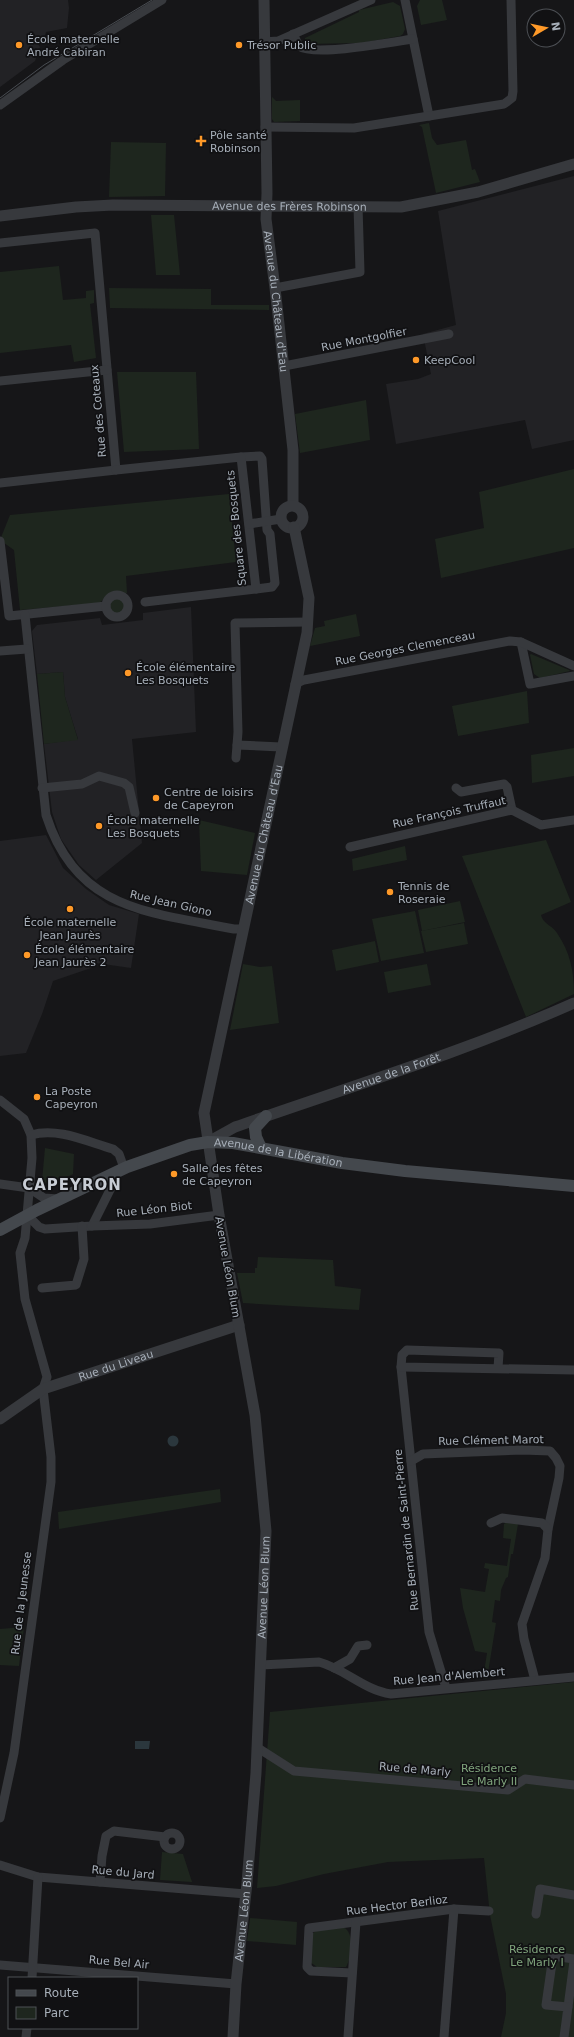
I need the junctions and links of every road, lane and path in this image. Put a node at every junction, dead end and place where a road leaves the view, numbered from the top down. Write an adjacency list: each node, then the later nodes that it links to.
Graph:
1 (162, 0): 9 (street)
2 (264, 0): 8 (street, Avenue du Château d'Eau)
3 (369, 0): 6 (street)
4 (405, 0): 7 (street)
5 (511, 0): 10 (street)
6 (293, 34): 7 (street); 8 (street)
7 (413, 38): 10 (street)
8 (264, 42): 11 (street, Avenue du Château d'Eau)
9 (0, 105)
10 (429, 116): 11 (street)
11 (266, 127): 13 (street, Avenue du Château d'Eau)
12 (574, 164): 14 (street, Avenue des Frères Robinson)
13 (266, 206): 14 (street, Avenue des Frères Robinson); 15 (street, Avenue des Frères Robinson); 17 (street, Avenue du Château d'Eau)
14 (358, 206): 17 (street)
15 (0, 216)
16 (0, 243): 20 (street, Rue des Coteaux)
17 (275, 288): 19 (street, Avenue du Château d'Eau)
18 (449, 334): 19 (street, Rue Montgolfier)
19 (284, 366): 25 (street, Avenue du Château d'Eau)
20 (107, 370): 21 (street); 23 (street, Rue des Coteaux)
21 (0, 381)
22 (241, 457): 23 (street, Square des Bosquets); 27 (street); 28 (street, Square des Bosquets)
23 (116, 470): 24 (street, Rue des Coteaux)
24 (0, 483)
25 (293, 506): 26 (street); 29 (street)
26 (281, 519): 27 (street); 29 (street)
27 (266, 521): 28 (street); 31 (street)
28 (249, 524): 31 (street, Square des Bosquets)
29 (294, 528): 35 (street, Avenue du Château d'Eau)
30 (0, 541): 34 (street)
31 (256, 589): 32 (street, Square des Bosquets)
32 (145, 602)
33 (106, 606): 34 (street)
34 (24, 615): 37 (street, Rue Jean Giono)
35 (308, 622): 41 (street, Avenue du Château d'Eau); 42 (street)
36 (521, 642): 39 (street, Rue Georges Clemenceau); 40 (street); 41 (street, Rue Georges Clemenceau)
37 (27, 649): 38 (street); 45 (street, Rue Jean Giono)
38 (0, 651)
39 (574, 666)
40 (574, 676)
41 (295, 684): 43 (street, Avenue du Château d'Eau)
42 (237, 745): 43 (street); 44 (street)
43 (281, 747): 51 (street, Avenue du Château d'Eau)
44 (236, 758)
45 (42, 788): 48 (street); 51 (street, Rue Jean Giono)
46 (456, 788): 47 (street)
47 (512, 810): 49 (street, Rue François Truffaut); 50 (street, Rue François Truffaut)
48 (135, 813)
49 (574, 820)
50 (350, 846)
51 (242, 929): 56 (street, Avenue du Château d'Eau)
52 (574, 1003): 54 (street, Avenue de la Forêt)
53 (0, 1100): 55 (street)
54 (266, 1116): 56 (street, Avenue de la Forêt); 57 (main road)
55 (31, 1135): 58 (street); 61 (street, Rue de la Jeunesse)
56 (208, 1142): 57 (main road, Avenue de la Libération); 58 (main road, Avenue de la Libération); 63 (street, Avenue Léon Blum)
57 (261, 1148): 60 (main road, Avenue de la Libération)
58 (121, 1169): 62 (main road, Avenue de la Libération); 66 (street)
59 (0, 1184): 61 (street)
60 (574, 1186)
61 (29, 1188): 62 (street); 64 (street, Rue de la Jeunesse)
62 (60, 1198): 64 (main road, Avenue de la Libération)
63 (219, 1214): 66 (street, Rue Léon Biot); 69 (street, Avenue Léon Blum)
64 (27, 1215): 65 (street, Rue Léon Biot); 67 (main road, Avenue de la Libération); 73 (street, Rue de la Jeunesse)
65 (82, 1226): 66 (street, Rue Léon Biot); 68 (street)
66 (92, 1226)
67 (0, 1230)
68 (42, 1288)
69 (239, 1325): 73 (street, Rue du Liveau); 79 (street, Avenue Léon Blum)
70 (401, 1368): 71 (street); 71 (street); 75 (street, Rue Bernardin de Saint-Pierre)
71 (498, 1368): 72 (street)
72 (574, 1370)
73 (43, 1390): 74 (street, Rue du Liveau); 86 (street, Rue de la Jeunesse)
74 (0, 1419)
75 (411, 1461): 77 (street, Rue Clément Marot); 83 (street, Rue Bernardin de Saint-Pierre)
76 (491, 1523): 77 (street)
77 (548, 1529): 82 (street, Rue Clément Marot)
78 (367, 1645): 80 (street)
79 (261, 1665): 80 (street, Rue Jean d'Alembert); 84 (street, Avenue Léon Blum)
80 (334, 1668): 83 (street, Rue Jean d'Alembert)
81 (574, 1677): 82 (street, Rue Jean d'Alembert)
82 (535, 1680): 83 (street, Rue Jean d'Alembert)
83 (446, 1688)
84 (258, 1748): 85 (street, Rue de Marly); 91 (street, Avenue Léon Blum)
85 (574, 1785)
86 (0, 1818)
87 (165, 1837): 90 (street)
88 (0, 1865): 89 (street, Rue du Jard)
89 (38, 1877): 90 (street, Rue du Jard); 99 (street)
90 (100, 1882): 91 (street, Rue du Jard)
91 (246, 1894): 102 (street, Avenue Léon Blum)
92 (574, 1895): 95 (street)
93 (454, 1909): 94 (street, Rue Hector Berlioz); 96 (street, Rue Hector Berlioz); 106 (street)
94 (489, 1911)
95 (536, 1914)
96 (356, 1922): 100 (street); 100 (street, Rue Hector Berlioz)
97 (574, 1960): 103 (street); 103 (street)
98 (0, 1965): 99 (street, Rue Bel Air)
99 (33, 1967): 101 (street); 102 (street, Rue Bel Air)
100 (352, 1973): 105 (street)
101 (32, 1977)
102 (236, 1984): 104 (street, Avenue Léon Blum)
103 (568, 2007): 107 (street)
104 (233, 2037)
105 (348, 2037)
106 (444, 2037)
107 (564, 2037)

